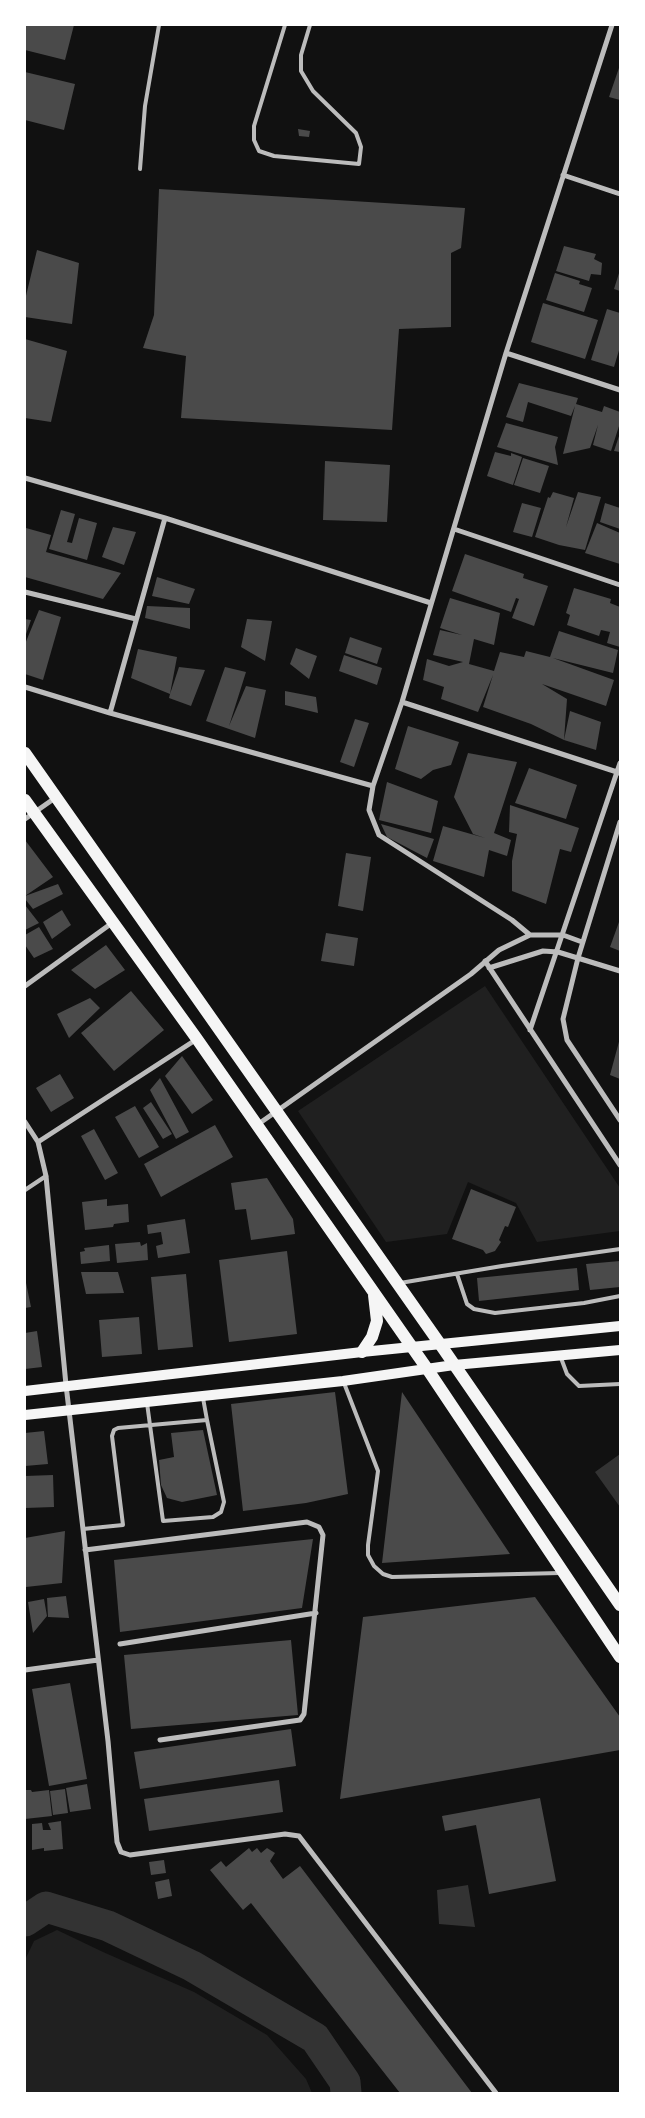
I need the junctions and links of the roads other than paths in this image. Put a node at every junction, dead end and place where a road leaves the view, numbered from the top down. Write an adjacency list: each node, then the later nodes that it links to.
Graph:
1 (158, 25): 5 (lane)
2 (285, 25): 3 (lane)
3 (310, 25)
4 (612, 25): 6 (street)
5 (140, 169)
6 (563, 175): 7 (street); 8 (street)
7 (620, 194)
8 (506, 353): 9 (street); 12 (street)
9 (620, 390)
10 (25, 478): 11 (street)
11 (165, 518): 15 (street); 16 (street)
12 (454, 529): 13 (street); 15 (street)
13 (620, 585)
14 (25, 592): 16 (street)
15 (430, 603): 18 (street)
16 (136, 620): 19 (street)
17 (25, 688): 19 (street)
18 (402, 702): 22 (street); 23 (street)
19 (110, 713): 23 (street)
20 (25, 753): 24 (main road)
21 (620, 762): 22 (street)
22 (618, 773): 30 (street)
23 (373, 786): 29 (street)
24 (55, 798): 26 (street); 40 (main road)
25 (25, 800): 26 (main road)
26 (30, 816): 28 (main road)
27 (620, 822): 31 (street)
28 (112, 923): 37 (street); 39 (main road)
29 (530, 934): 30 (street); 34 (street)
30 (563, 935): 31 (street); 32 (street)
31 (582, 942): 33 (street)
32 (558, 952): 33 (street); 35 (street); 38 (street)
33 (578, 958): 36 (street); 41 (street)
34 (485, 962): 35 (street); 40 (street)
35 (489, 968): 38 (street)
36 (620, 971)
37 (25, 986)
38 (530, 1030): 45 (street)
39 (197, 1039): 43 (main road); 44 (street)
40 (277, 1111): 43 (street); 50 (main road)
41 (620, 1120)
42 (25, 1122): 44 (street)
43 (257, 1125): 51 (main road)
44 (38, 1142): 46 (street)
45 (620, 1165)
46 (46, 1176): 47 (street); 63 (street)
47 (25, 1190)
48 (620, 1249): 49 (lane)
49 (458, 1274): 50 (lane); 52 (lane)
50 (398, 1284): 54 (main road)
51 (374, 1292): 55 (main road); 57 (main road)
52 (620, 1296)
53 (620, 1326): 54 (main road)
54 (440, 1344): 55 (main road); 59 (main road)
55 (411, 1347): 57 (main road); 60 (main road)
56 (620, 1350): 58 (main road)
57 (362, 1352): 63 (main road)
58 (560, 1356): 59 (main road); 62 (lane)
59 (454, 1365): 60 (main road); 74 (main road)
60 (428, 1370): 61 (main road); 73 (main road)
61 (344, 1381): 65 (main road); 73 (lane)
62 (620, 1384)
63 (66, 1385): 64 (main road); 67 (street)
64 (25, 1391)
65 (202, 1396): 66 (main road); 69 (lane)
66 (147, 1401): 67 (main road); 70 (lane)
67 (69, 1409): 68 (main road); 71 (street)
68 (25, 1415)
69 (207, 1420): 70 (lane); 70 (lane)
70 (150, 1425): 71 (lane)
71 (83, 1529): 72 (street)
72 (85, 1550): 75 (street); 78 (street)
73 (564, 1573): 77 (main road)
74 (620, 1605)
75 (316, 1613): 76 (street); 80 (street)
76 (120, 1644)
77 (620, 1657)
78 (98, 1660): 79 (street); 81 (street)
79 (25, 1670)
80 (160, 1740)
81 (496, 2093)

